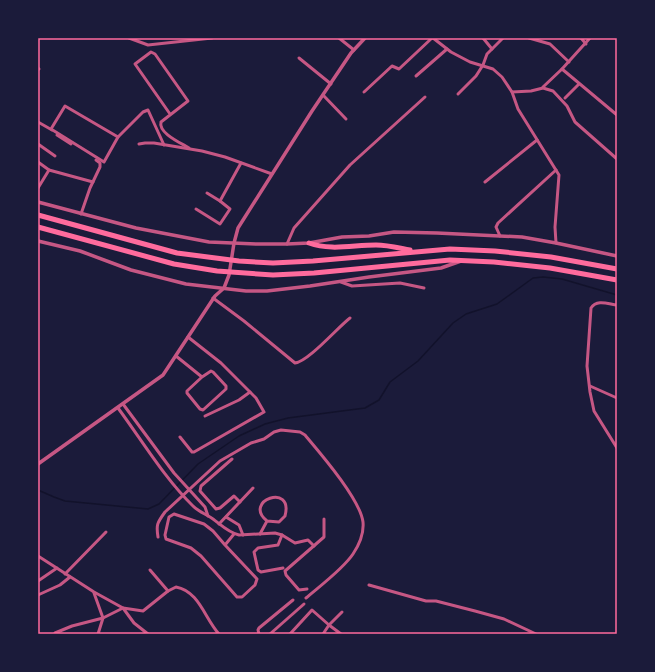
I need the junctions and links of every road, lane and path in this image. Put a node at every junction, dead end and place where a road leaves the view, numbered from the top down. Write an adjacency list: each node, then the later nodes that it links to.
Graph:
1 (129, 38): 2 (street)
2 (211, 38)
3 (339, 38): 14 (street)
4 (365, 38): 14 (street)
5 (433, 38): 13 (street); 23 (street)
6 (483, 38): 12 (street)
7 (503, 38): 12 (street)
8 (529, 38): 16 (street)
9 (581, 38): 11 (street)
10 (590, 38): 11 (street)
11 (586, 44): 16 (street)
12 (492, 48): 17 (street)
13 (447, 49): 17 (street); 19 (street)
14 (354, 50): 20 (street)
15 (299, 58): 20 (street)
16 (569, 62): 18 (street)
17 (483, 65): 24 (street); 25 (street)
18 (562, 69): 21 (street); 22 (street)
19 (416, 76)
20 (330, 84): 26 (street)
21 (579, 84): 28 (street); 30 (street)
22 (543, 88): 24 (street); 41 (street)
23 (364, 92)
24 (512, 92): 35 (street)
25 (458, 94)
26 (323, 95): 31 (street); 46 (street)
27 (425, 97): 62 (street)
28 (565, 98)
29 (170, 114): 29 (street); 39 (street)
30 (617, 115)
31 (346, 119)
32 (38, 122): 33 (street)
33 (51, 129): 34 (street); 34 (street); 47 (street)
34 (118, 137): 38 (street)
35 (537, 140): 45 (street); 48 (street)
36 (38, 144): 40 (street)
37 (140, 144): 38 (street)
38 (164, 145): 39 (street)
39 (189, 148): 43 (street)
40 (55, 156)
41 (617, 159)
42 (38, 162): 44 (street)
43 (241, 163): 46 (street); 51 (street)
44 (49, 170): 47 (street); 49 (street)
45 (556, 170): 57 (street); 61 (street)
46 (272, 174): 60 (street)
47 (93, 182): 54 (street)
48 (485, 182)
49 (38, 188)
50 (208, 193): 51 (street)
51 (220, 201): 53 (street)
52 (38, 202): 54 (street)
53 (196, 209)
54 (82, 214): 60 (street)
55 (38, 215): 63 (highway)
56 (38, 227): 65 (highway)
57 (500, 236): 59 (street); 61 (street)
58 (38, 241): 69 (street)
59 (309, 242): 62 (street); 63 (highway)
60 (234, 243): 62 (street); 69 (street)
61 (556, 243): 64 (street)
62 (287, 244)
63 (416, 252): 66 (highway)
64 (617, 256)
65 (463, 261): 67 (highway); 68 (street)
66 (617, 269)
67 (617, 280)
68 (341, 282): 69 (street); 70 (street)
69 (224, 288): 71 (street)
70 (424, 288)
71 (213, 298): 73 (street); 74 (street)
72 (617, 305): 77 (street)
73 (350, 318)
74 (188, 337): 75 (street); 78 (street)
75 (176, 356): 76 (street); 80 (street)
76 (202, 377): 76 (street)
77 (590, 386): 79 (street); 84 (street)
78 (250, 392): 82 (street); 83 (street)
79 (617, 398)
80 (123, 404): 81 (street); 88 (street)
81 (118, 408): 86 (street); 89 (street)
82 (205, 416)
83 (180, 437)
84 (617, 447)
85 (232, 459): 90 (street)
86 (38, 464)
87 (253, 488): 90 (street)
88 (188, 490): 89 (street); 91 (street); 116 (street)
89 (183, 495): 91 (street); 101 (street)
90 (240, 502): 92 (street)
91 (208, 516): 95 (street)
92 (226, 517): 95 (street); 99 (street)
93 (324, 519): 103 (street)
94 (267, 521): 94 (street); 98 (street)
95 (219, 524): 97 (street)
96 (106, 532): 108 (street)
97 (234, 534): 99 (street); 102 (street)
98 (260, 534): 99 (street); 100 (street)
99 (243, 535)
100 (282, 535): 103 (street); 106 (street)
101 (158, 537)
102 (224, 545): 102 (street)
103 (314, 546): 112 (street)
104 (38, 556): 105 (street)
105 (57, 568): 108 (street); 110 (street)
106 (282, 568)
107 (150, 570): 113 (street)
108 (65, 574): 109 (street)
109 (70, 576): 114 (street); 115 (street)
110 (38, 581)
111 (369, 585): 132 (street)
112 (307, 589)
113 (168, 591): 119 (street); 126 (street)
114 (94, 592): 119 (street); 121 (street)
115 (38, 595)
116 (306, 598)
117 (293, 600): 127 (street)
118 (304, 604): 128 (street)
119 (123, 608): 121 (street); 125 (street)
120 (342, 612): 122 (street)
121 (103, 618): 123 (street); 124 (street)
122 (329, 625): 129 (street); 130 (street); 131 (street)
123 (55, 633)
124 (98, 634)
125 (148, 634)
126 (219, 634)
127 (259, 634)
128 (270, 634)
129 (290, 634)
130 (323, 634)
131 (341, 634)
132 (536, 634)

